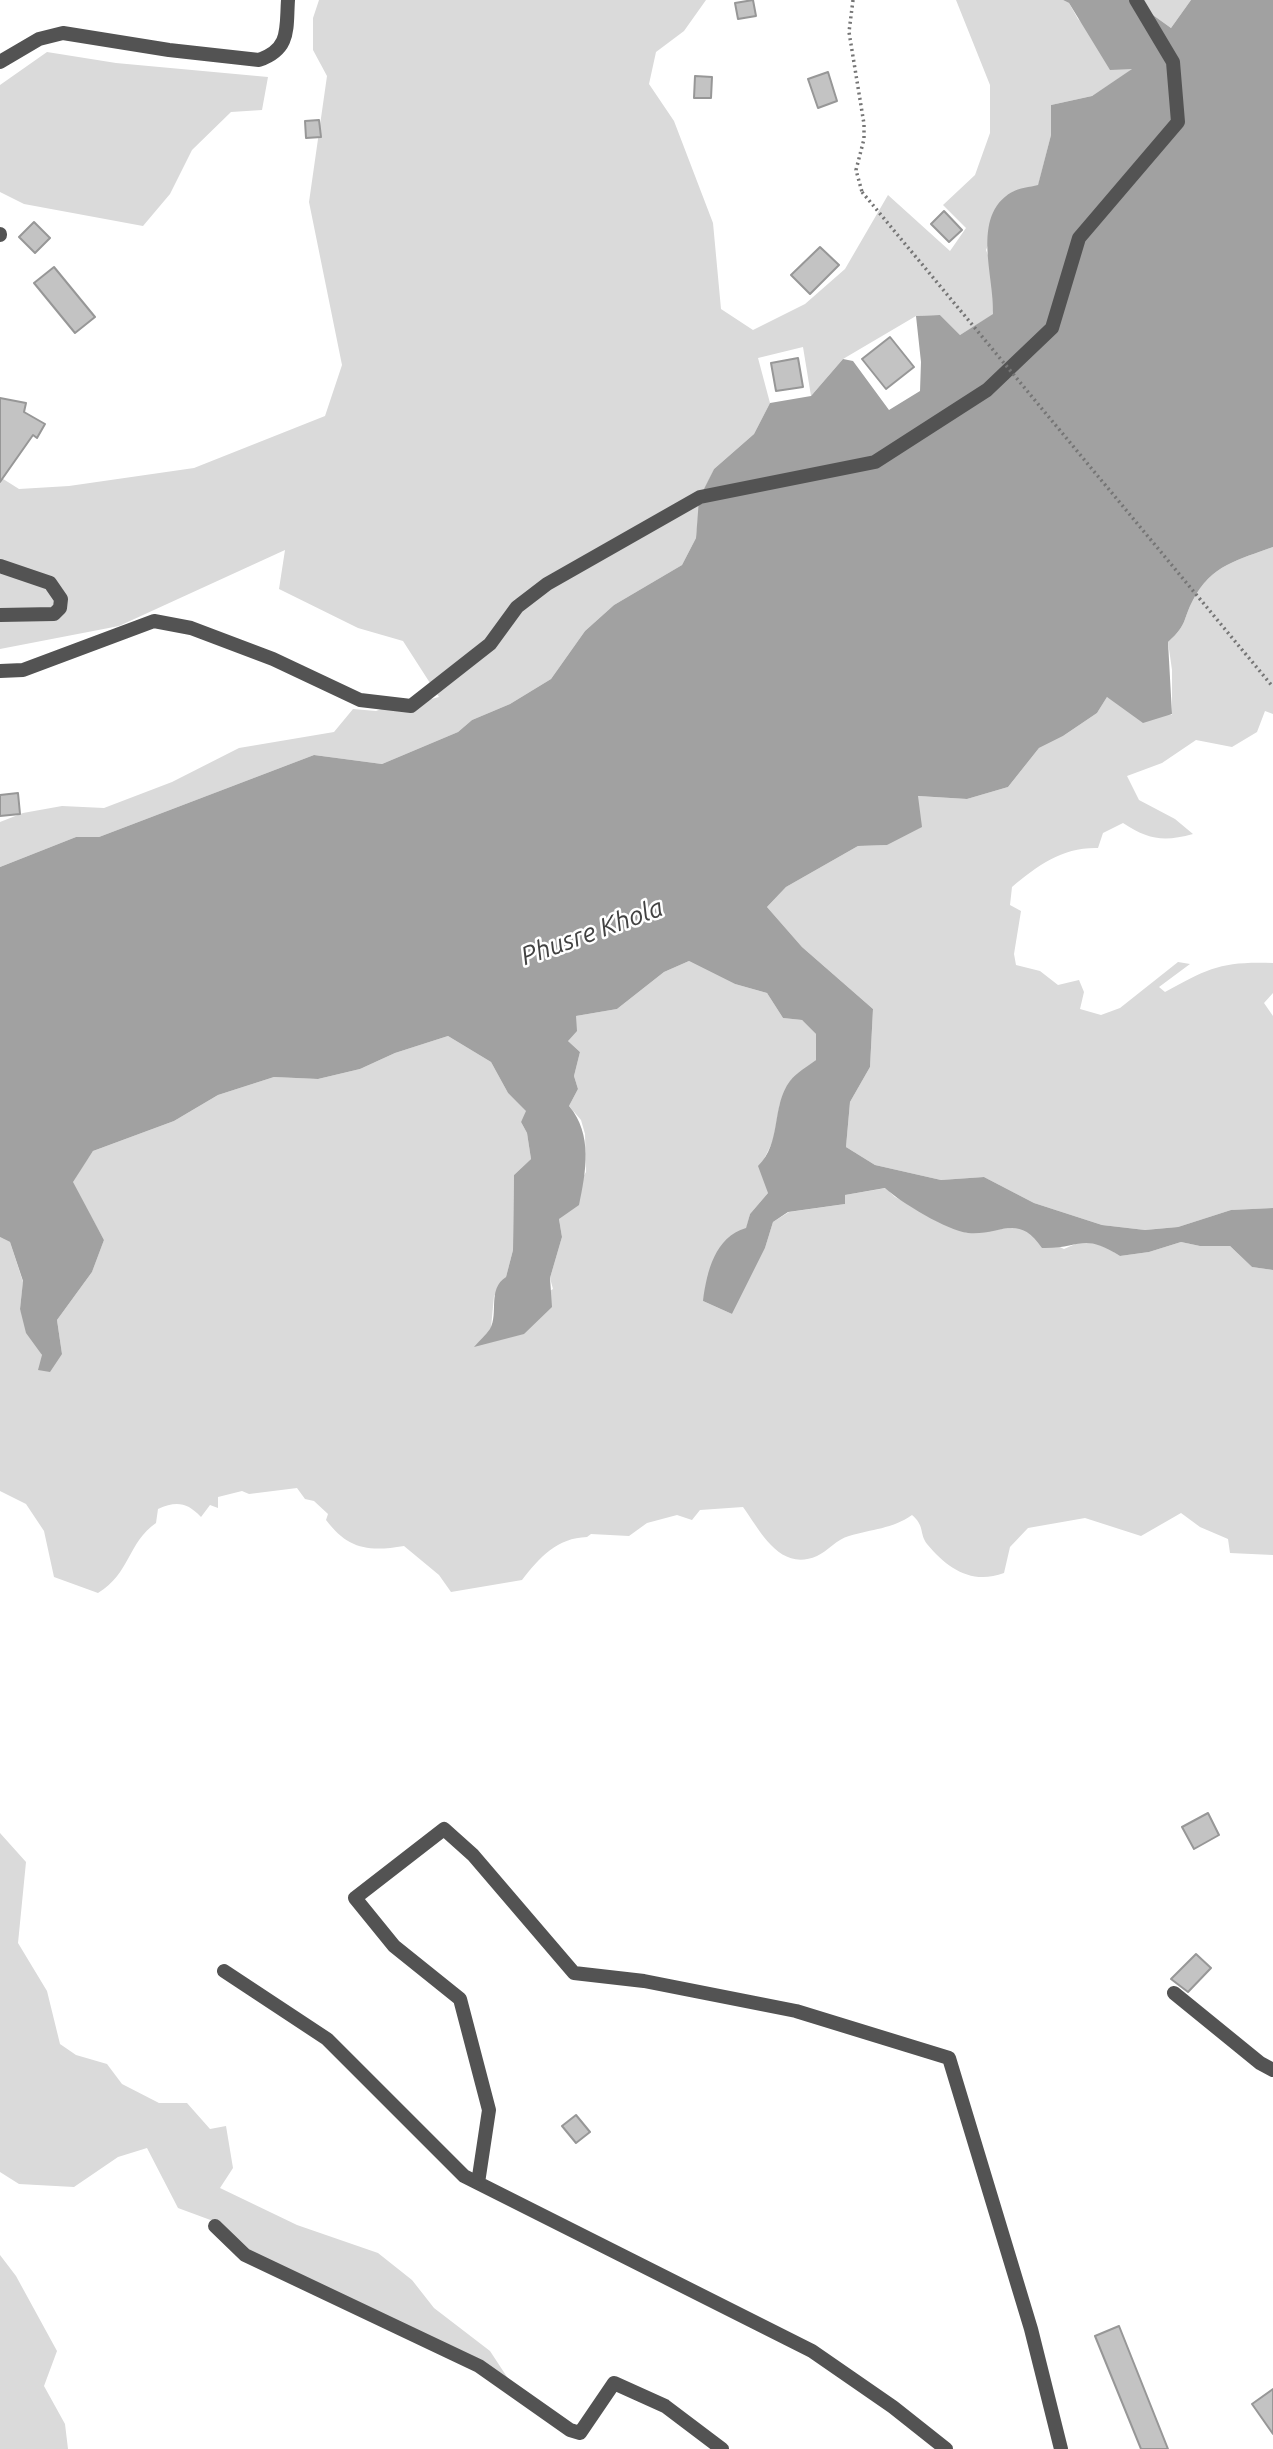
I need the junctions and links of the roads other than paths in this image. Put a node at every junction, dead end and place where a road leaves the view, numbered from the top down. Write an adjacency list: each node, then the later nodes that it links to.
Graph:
1 (288, 0): 3 (street)
2 (1136, 0): 6 (street)
3 (0, 62)
4 (0, 566): 5 (street)
5 (0, 615)
6 (0, 671)
7 (224, 1971): 10 (street)
8 (1174, 1993): 9 (street)
9 (1273, 2070)
10 (478, 2183): 13 (street); 14 (street)
11 (215, 2226): 12 (street)
12 (722, 2449)
13 (946, 2449)
14 (1062, 2449)

